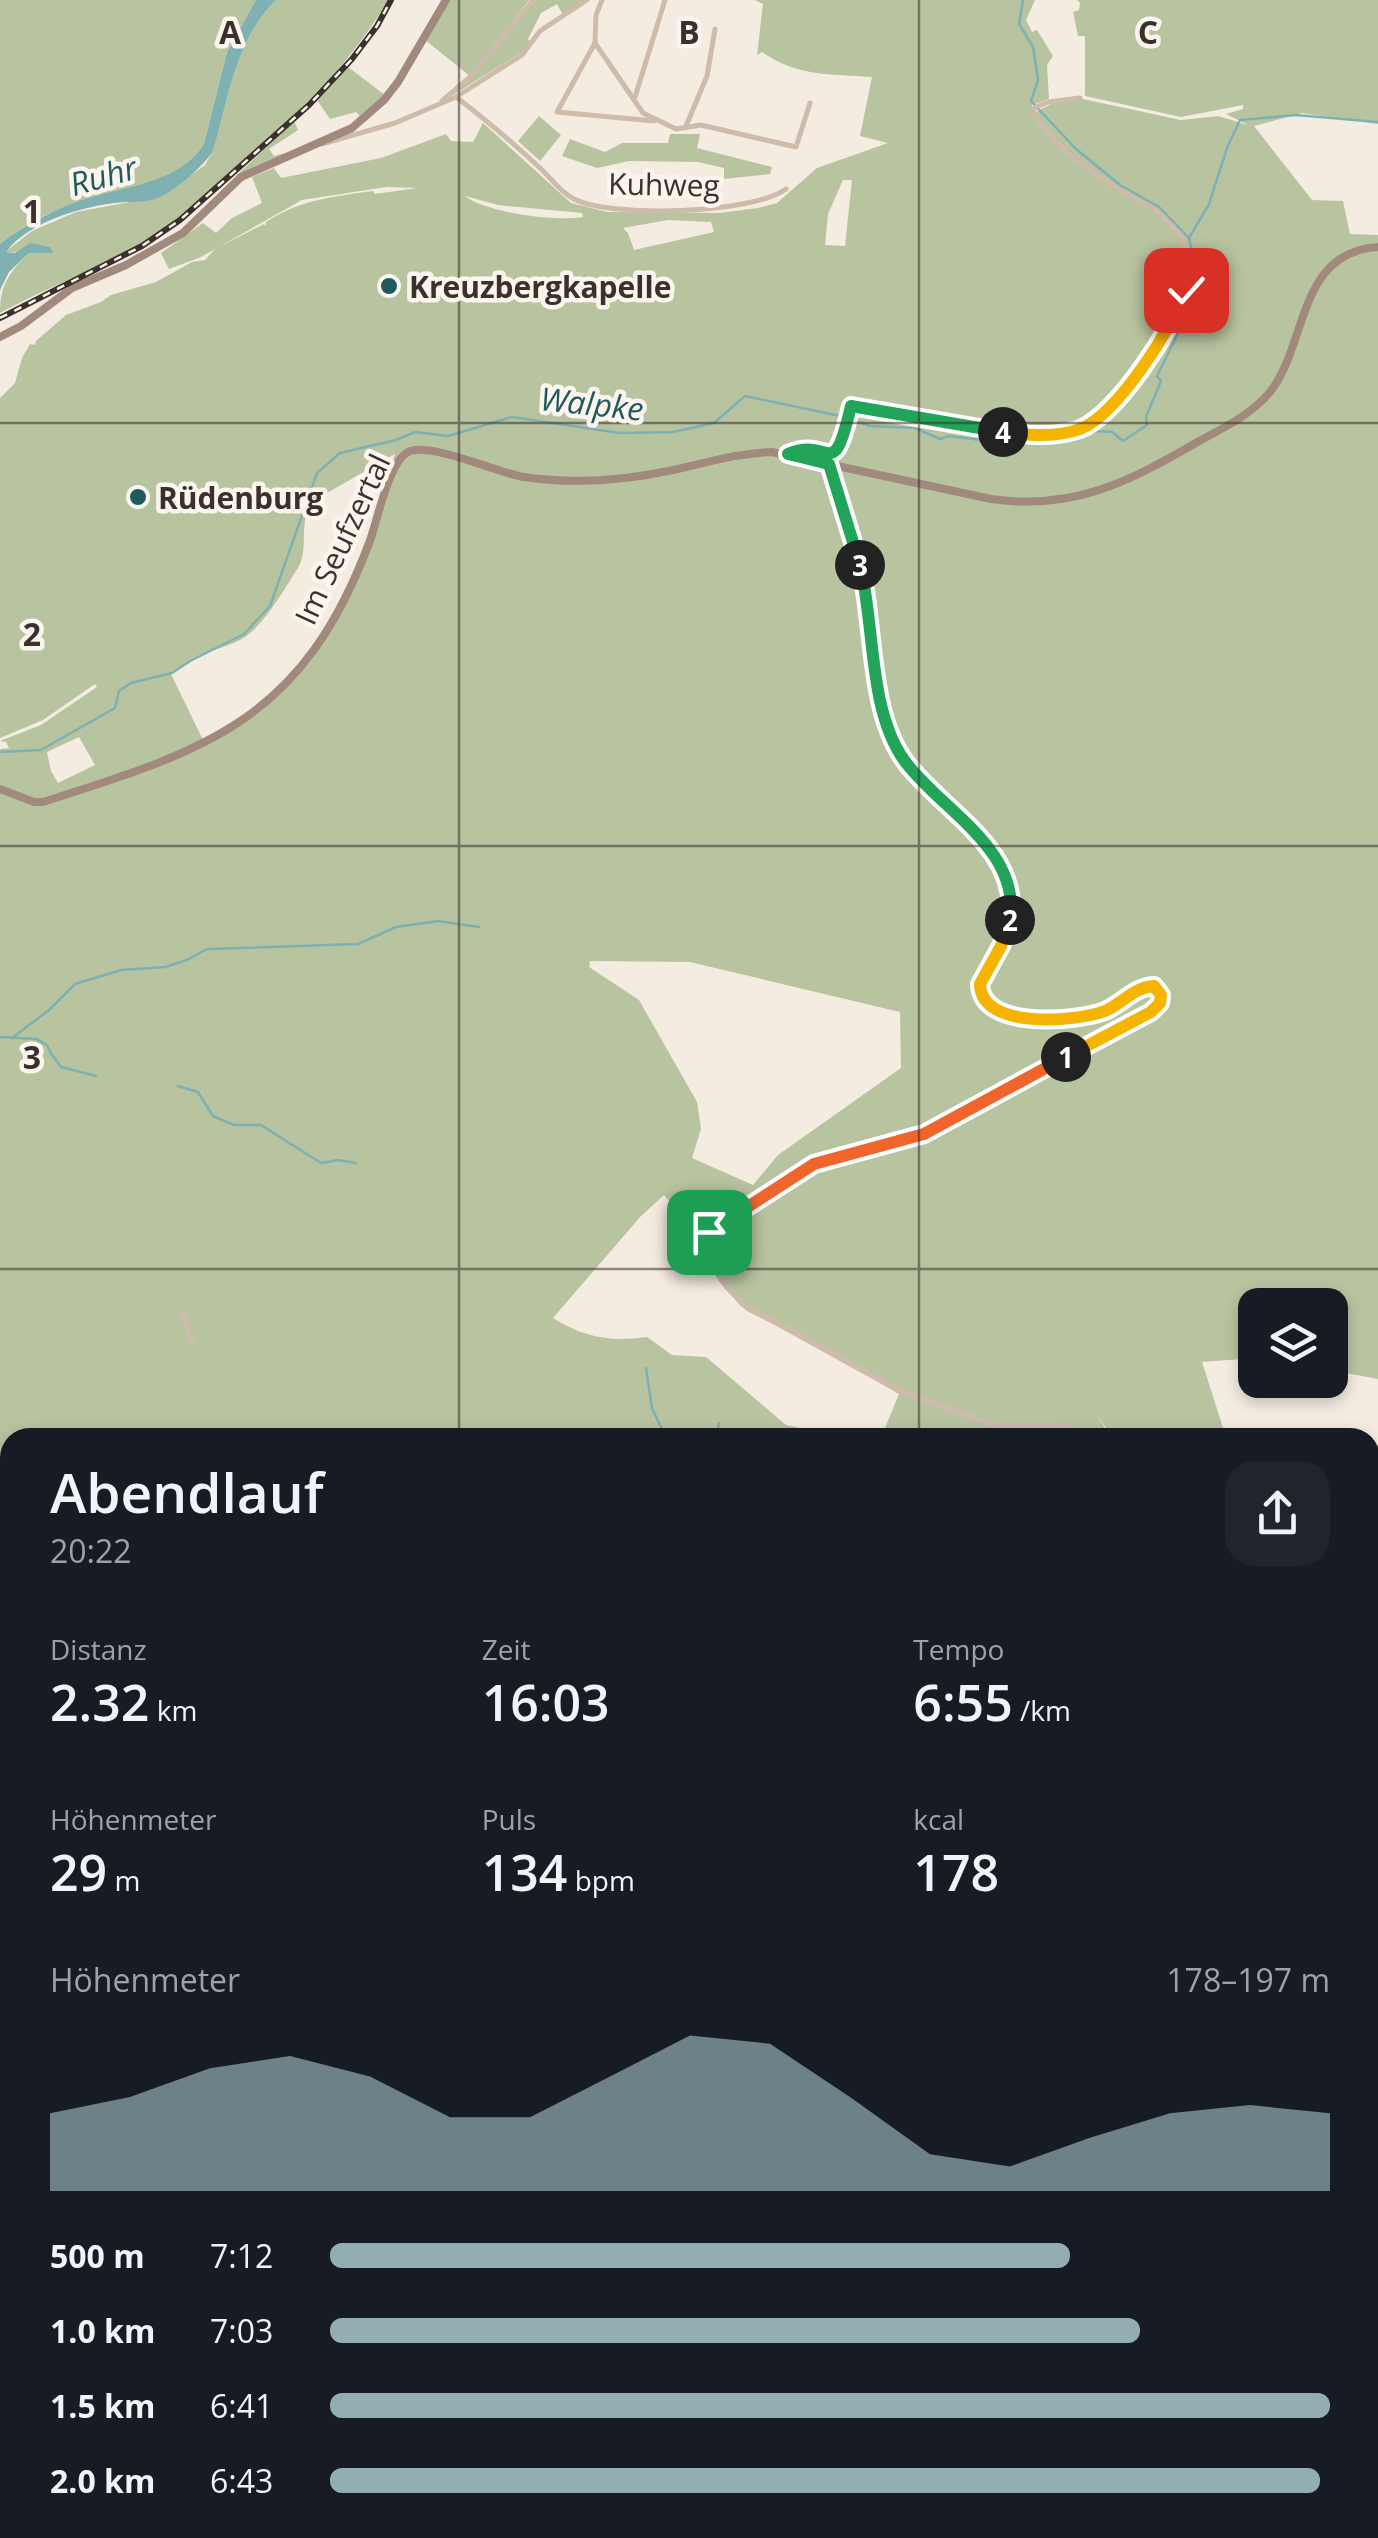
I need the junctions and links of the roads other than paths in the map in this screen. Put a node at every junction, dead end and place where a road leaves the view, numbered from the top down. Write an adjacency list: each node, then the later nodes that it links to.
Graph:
1 (446, 0): 15 (main road)
2 (533, 0): 12 (street)
3 (587, 0): 8 (street)
4 (602, 0): 7 (street)
5 (665, 0): 9 (street)
6 (715, 29): 14 (street)
7 (595, 43): 9 (street); 13 (street)
8 (456, 97): 12 (street); 16 (street, Kuhweg)
9 (634, 98): 13 (street)
10 (1080, 98): 19 (street)
11 (810, 104): 14 (street)
12 (435, 107): 15 (street)
13 (655, 122): 14 (street)
14 (686, 126)
15 (354, 132): 18 (main road)
16 (786, 189)
17 (1378, 248): 20 (main road, Im Seufzertal)
18 (0, 337)
19 (788, 454): 20 (main road, Im Seufzertal); 21 (main road, Im Seufzertal)
20 (829, 464): 24 (street)
21 (0, 789)
22 (183, 1314): 23 (street)
23 (192, 1342)
24 (1072, 1428)

